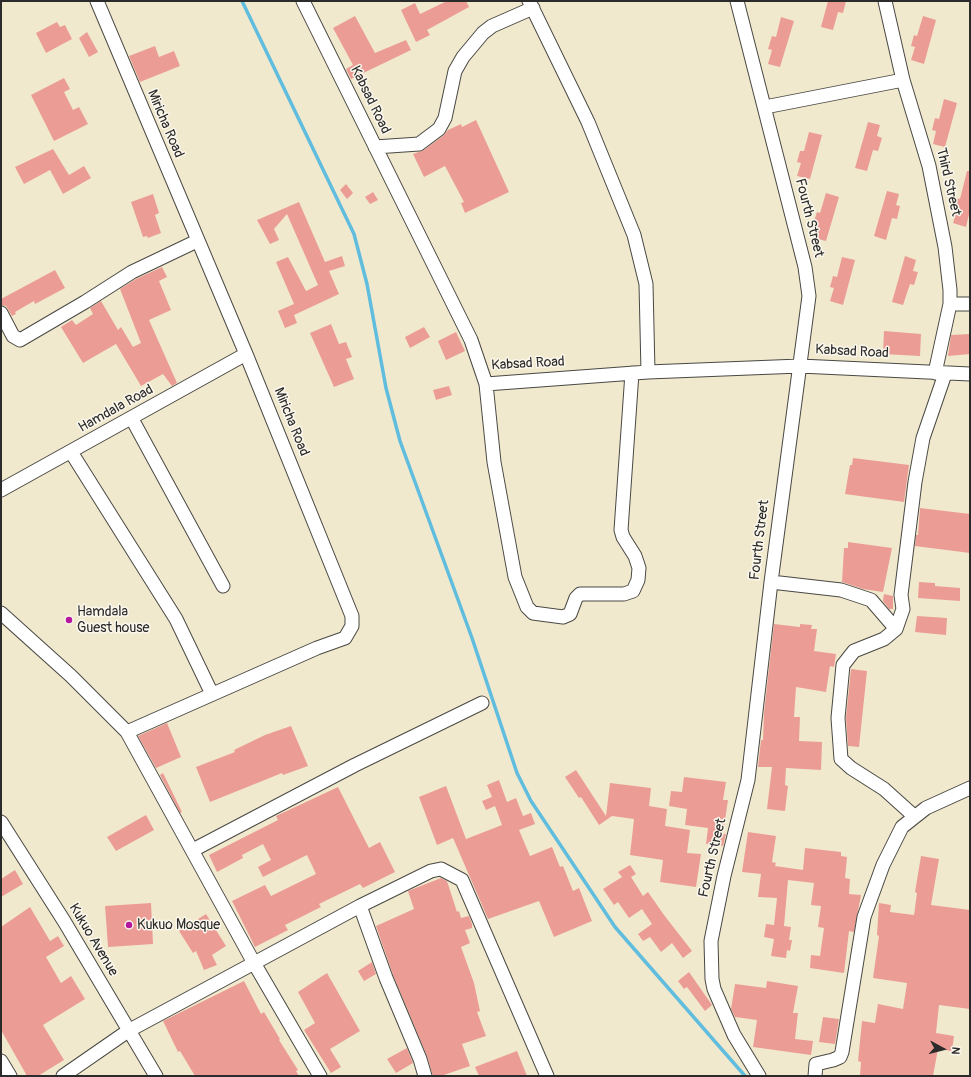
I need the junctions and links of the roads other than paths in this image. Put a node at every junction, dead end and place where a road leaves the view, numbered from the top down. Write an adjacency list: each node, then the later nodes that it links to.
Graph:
1 (97, 1): 9 (street, Miricha Road)
2 (303, 1): 8 (street, Kabsad Road)
3 (737, 1): 7 (street, Fourth Street)
4 (885, 1): 6 (street, Third Street)
5 (531, 5): 8 (street); 15 (street)
6 (903, 80): 7 (street); 10 (street, Third Street)
7 (765, 107): 14 (street, Fourth Street)
8 (375, 147): 19 (street, Kabsad Road)
9 (197, 241): 12 (street); 13 (street, Miricha Road)
10 (950, 304): 11 (street); 17 (street, Third Street)
11 (970, 304)
12 (1, 313)
13 (246, 354): 20 (street, Hamdala Road); 27 (street, Miricha Road)
14 (800, 366): 15 (street, Kabsad Road); 17 (street, Kabsad Road); 23 (street, Fourth Street)
15 (648, 372): 16 (street, Kabsad Road)
16 (632, 373): 19 (street, Kabsad Road); 19 (street)
17 (940, 373): 18 (street, Kabsad Road); 26 (street, Third Street)
18 (970, 374)
19 (486, 384)
20 (132, 419): 21 (street, Hamdala Road); 24 (street)
21 (71, 452): 22 (street, Hamdala Road); 27 (street)
22 (1, 490)
23 (771, 582): 26 (street); 44 (street, Fourth Street)
24 (223, 586)
25 (1, 613): 29 (street)
26 (896, 629): 31 (street)
27 (212, 694): 29 (street, Miricha Road)
28 (482, 703): 33 (street)
29 (127, 732): 33 (street)
30 (970, 788): 31 (street)
31 (914, 816): 45 (street)
32 (1, 822): 36 (street, Kukuo Avenue)
33 (192, 850): 35 (street)
34 (360, 906): 35 (street); 42 (street); 43 (street)
35 (254, 963): 36 (street); 41 (street)
36 (128, 1031): 39 (street); 40 (street, Kukuo Avenue)
37 (1, 1061): 38 (street)
38 (10, 1076)
39 (63, 1076)
40 (156, 1076)
41 (320, 1076)
42 (425, 1076)
43 (547, 1076)
44 (759, 1076)
45 (815, 1076)

